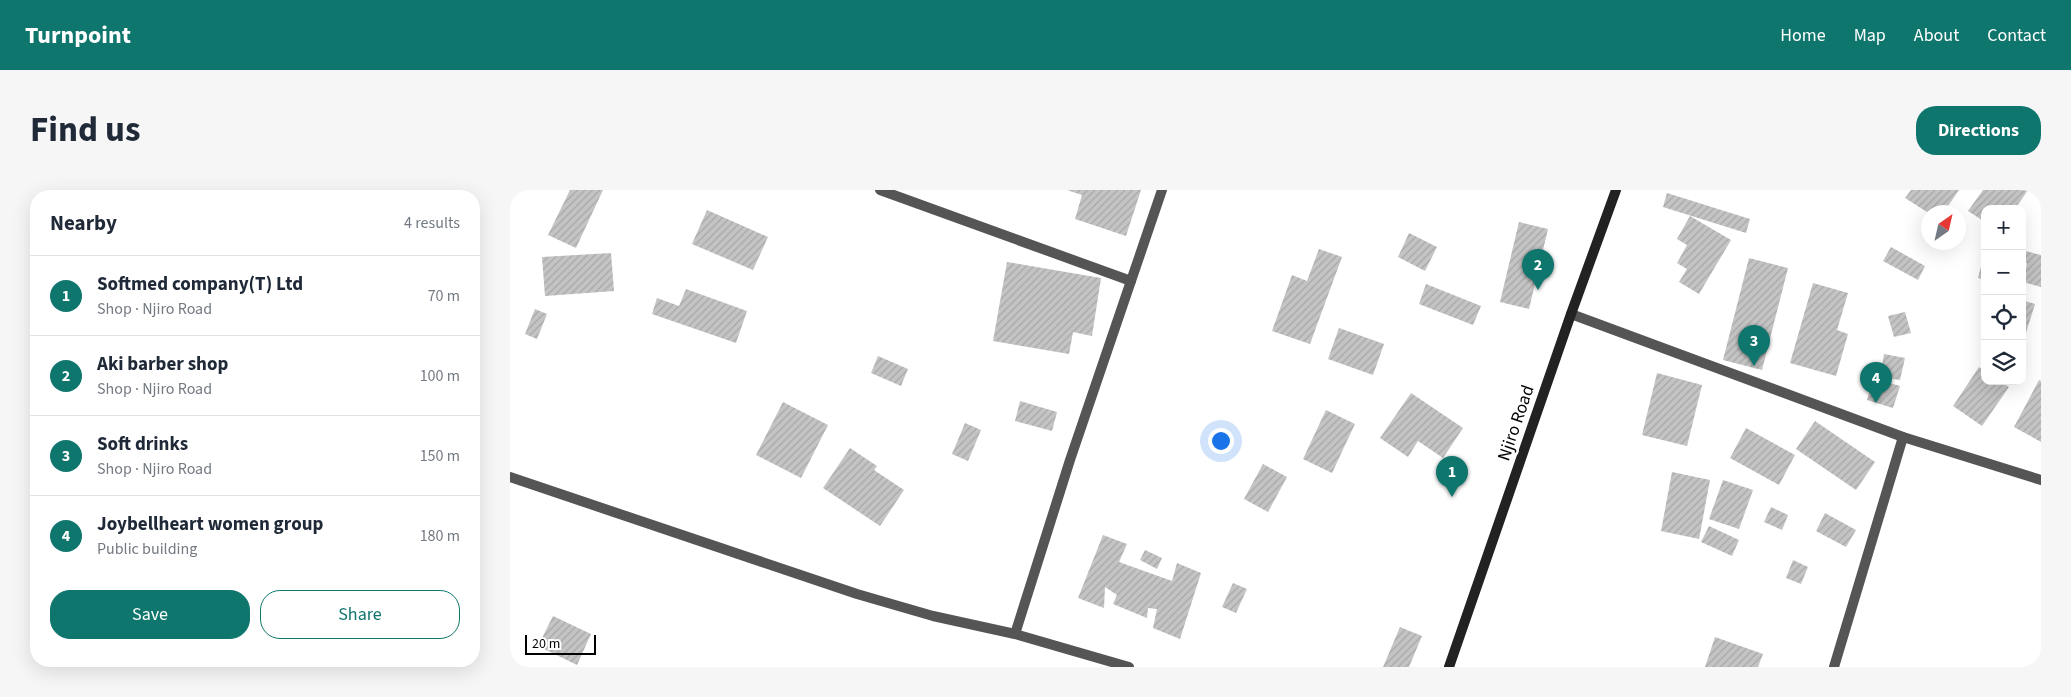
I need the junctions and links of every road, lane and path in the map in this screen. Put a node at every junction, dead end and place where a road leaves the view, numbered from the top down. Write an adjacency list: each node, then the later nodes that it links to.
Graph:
1 (880, 190): 4 (street)
2 (1162, 190): 4 (street)
3 (1616, 190): 5 (street, Njiro Road)
4 (1132, 281): 9 (street)
5 (1571, 314): 6 (street); 11 (street, Njiro Road)
6 (1904, 437): 8 (street); 12 (street)
7 (510, 477): 9 (street)
8 (2041, 480)
9 (1015, 634): 10 (street)
10 (1129, 667)
11 (1449, 667)
12 (1834, 667)

